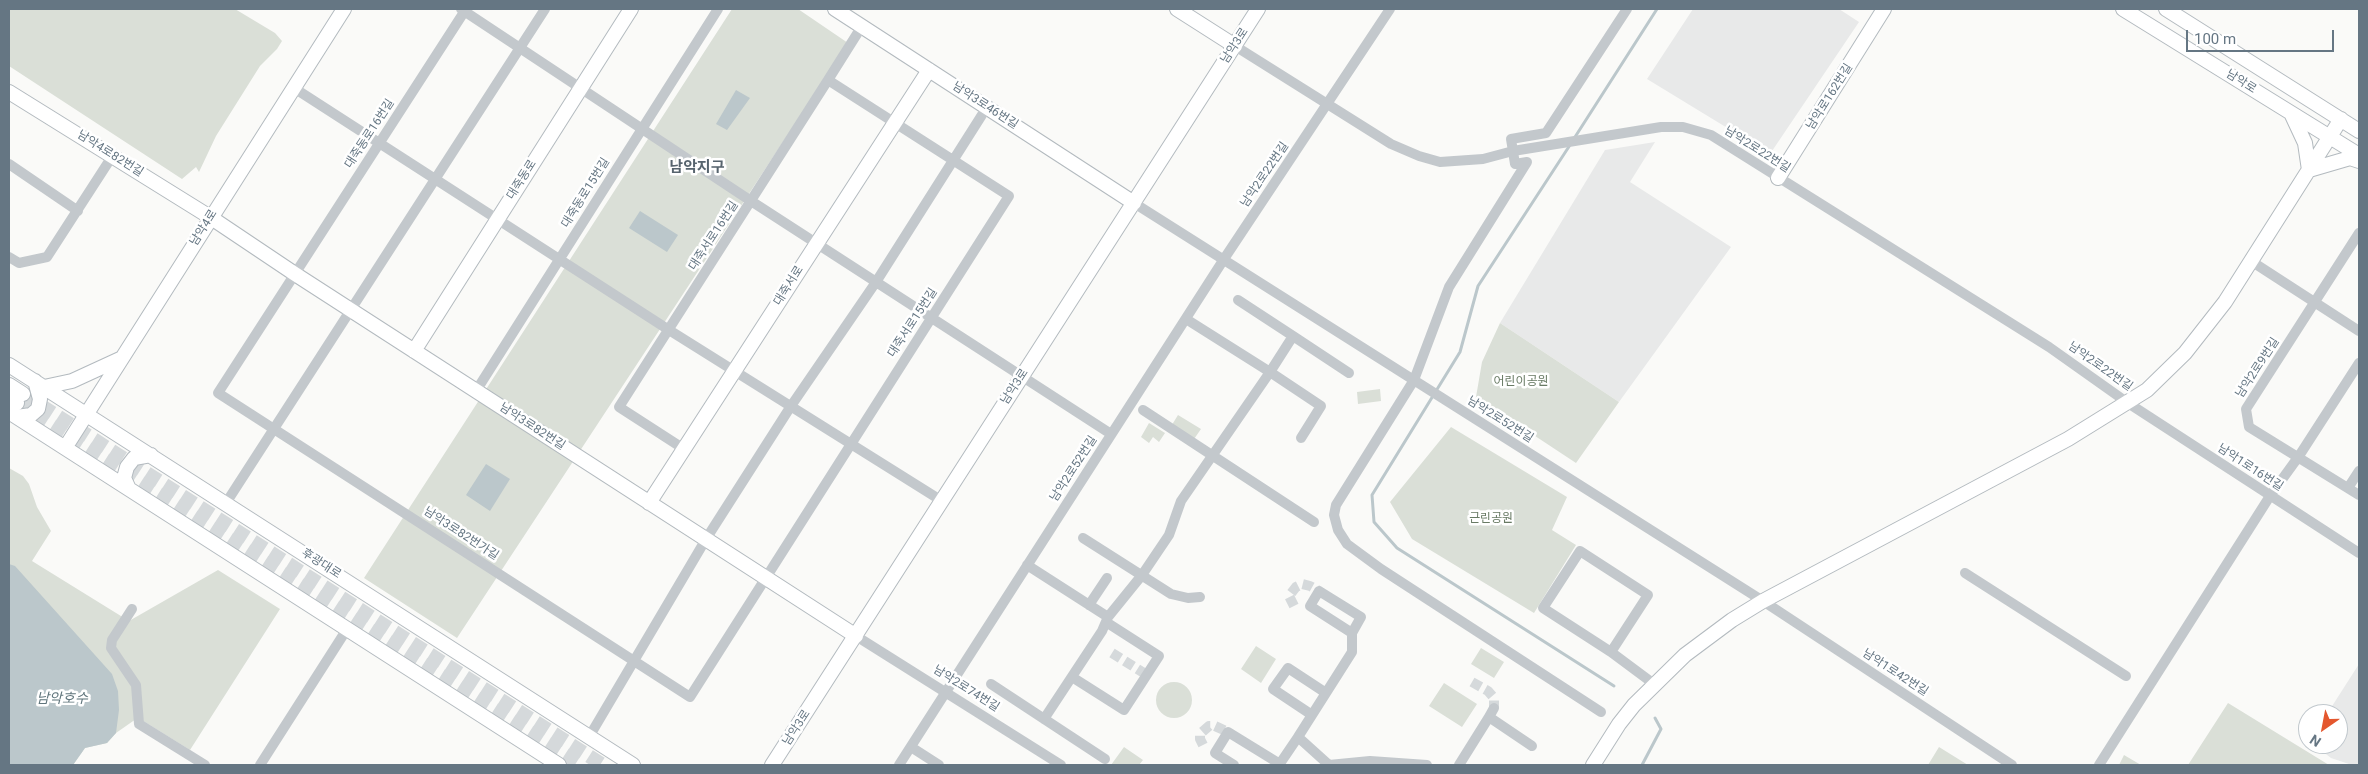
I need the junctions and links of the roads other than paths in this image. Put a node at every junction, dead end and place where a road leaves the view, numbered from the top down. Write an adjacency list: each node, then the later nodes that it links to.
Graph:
1 (344, 9): 19 (street, 남악4로)
2 (464, 9): 16 (street); 30 (street, 대죽동로16번길)
3 (545, 9): 16 (street)
4 (631, 9): 20 (street, 대죽동로)
5 (718, 9): 27 (street, 대죽동로15번길)
6 (835, 9): 14 (street, 남악3로46번길)
7 (1177, 9): 15 (street)
8 (1258, 9): 15 (street, 남악3로)
9 (1390, 9): 22 (street)
10 (1627, 9): 31 (street)
11 (2123, 9): 24 (street, 남악로)
12 (2166, 9): 25 (street, 남악로)
13 (1882, 12): 39 (street, 남악로162번길)
14 (862, 26): 17 (street, 남악3로46번길); 18 (street, 대죽서로16번길)
15 (1235, 46): 22 (street, 남악2로22번길); 41 (street, 남악3로)
16 (519, 48): 20 (street); 38 (street)
17 (929, 70): 23 (street, 남악3로46번길); 26 (street, 대죽서로)
18 (828, 80): 26 (street); 40 (street, 대죽서로16번길)
19 (294, 88): 30 (street); 43 (street, 남악4로)
20 (580, 89): 27 (street); 44 (street, 대죽동로)
21 (9, 92): 32 (street, 남악4로82번길)
22 (1328, 105): 31 (street, 남악2로22번길); 49 (street, 남악2로22번길)
23 (987, 107): 34 (street); 41 (street, 남악3로46번길)
24 (2291, 112): 29 (street, 남악로); 37 (street)
25 (2341, 119): 28 (street, 남악로); 29 (street)
26 (895, 122): 34 (street, 대죽서로15번길); 46 (street, 대죽서로)
27 (642, 129): 40 (street); 48 (street, 대죽동로15번길)
28 (2359, 131)
29 (2330, 137): 33 (street, 남악로); 37 (street)
30 (379, 143): 38 (street); 51 (street, 대죽동로16번길)
31 (1513, 151): 39 (street, 남악2로22번길); 69 (street)
32 (113, 155): 42 (street); 43 (street, 남악4로82번길)
33 (2359, 155)
34 (953, 160): 52 (street); 56 (street, 대죽서로15번길)
35 (2359, 161): 37 (street)
36 (9, 164): 42 (street)
37 (2309, 170): 50 (street)
38 (434, 178): 44 (street); 55 (street)
39 (1778, 178): 73 (street, 남악2로22번길)
40 (751, 201): 46 (street); 58 (street, 대죽서로16번길)
41 (1134, 203): 49 (street, 남악2로52번길); 68 (street, 남악3로)
42 (78, 211): 47 (street)
43 (210, 216): 51 (street, 남악3로82번길); 62 (street, 남악4로)
44 (497, 219): 48 (street); 61 (street, 대죽동로)
45 (2359, 233): 54 (street, 남악2로9번길)
46 (816, 243): 52 (street); 65 (street, 대죽서로)
47 (9, 256)
48 (560, 259): 58 (street); 72 (street, 대죽동로15번길)
49 (1224, 259): 57 (street, 남악2로52번길); 69 (street, 남악2로52번길)
50 (2251, 261): 54 (street); 73 (street)
51 (295, 274): 55 (street, 남악3로82번길); 78 (street, 남악3로82번가길)
52 (876, 282): 56 (street); 75 (street)
53 (1238, 300): 60 (street)
54 (2315, 303): 59 (street); 86 (street, 남악2로9번길)
55 (351, 310): 61 (street, 남악3로82번길); 78 (street)
56 (932, 318): 68 (street); 81 (street, 대죽서로15번길)
57 (1186, 319): 66 (street); 79 (street, 남악2로52번길)
58 (669, 330): 65 (street); 83 (street, 대죽서로16번길)
59 (2359, 331)
60 (1293, 336): 66 (street); 67 (street)
61 (414, 351): 72 (street, 남악3로82번길)
62 (122, 358): 70 (street); 77 (street, 남악4로)
63 (2359, 363): 86 (street)
64 (9, 365): 70 (street, 후광대로)
65 (734, 371): 75 (street); 83 (street, 대죽서로)
66 (1270, 372): 80 (street); 85 (street)
67 (1350, 373)
68 (1022, 376): 79 (street); 92 (street, 남악3로)
69 (1414, 380): 105 (street, 남악2로52번길); 120 (street)
70 (40, 384): 74 (street); 77 (street, 후광대로)
71 (9, 385): 74 (street)
72 (476, 391): 94 (street, 남악3로82번길)
73 (2128, 403): 91 (street, 남악1로16번길); 105 (street)
74 (15, 405): 82 (street)
75 (791, 406): 81 (street); 97 (street)
76 (1143, 410): 85 (street)
77 (87, 414): 82 (street, 남악4로); 84 (street, 후광대로)
78 (275, 429): 93 (street); 113 (street, 남악3로82번가길)
79 (1112, 434): 99 (street, 남악2로52번길)
80 (1301, 438)
81 (850, 444): 92 (street); 102 (street, 대죽서로15번길)
82 (66, 448): 89 (street)
83 (684, 449): 94 (street, 대죽서로)
84 (151, 455): 89 (street); 93 (street, 후광대로)
85 (1213, 456): 95 (street); 101 (street)
86 (2299, 456): 88 (street, 남악2로9번길); 91 (street)
87 (2359, 471): 88 (street)
88 (2348, 488): 90 (street, 남악2로9번길)
89 (129, 489): 109 (street)
90 (2359, 495)
91 (2270, 496): 98 (street, 남악1로16번길); 143 (street)
92 (942, 501): 111 (street, 남악3로)
93 (226, 503): 123 (street, 후광대로)
94 (650, 503): 97 (street, 남악3로82번길)
95 (1314, 522)
96 (1083, 538): 101 (street)
97 (706, 539): 102 (street, 남악3로82번길); 113 (street)
98 (2359, 553)
99 (1027, 565): 106 (street); 118 (street, 남악2로52번길)
100 (1965, 573): 114 (street)
101 (1142, 575): 104 (street); 108 (street)
102 (766, 578): 111 (street, 남악3로82번길); 113 (street, 남악3로82번가길)
103 (1107, 578): 106 (street)
104 (1200, 597)
105 (1763, 601): 117 (street); 142 (street, 남악1로42번길)
106 (1089, 605): 108 (street)
107 (132, 609): 128 (street)
108 (1107, 620): 115 (street); 115 (street)
109 (347, 629): 129 (street); 130 (street)
110 (1352, 633): 110 (street); 119 (street)
111 (856, 636): 118 (street, 남악2로74번길); 132 (street, 남악3로)
112 (1611, 652): 112 (street); 117 (street)
113 (634, 660): 123 (street)
114 (2126, 676)
115 (1072, 677): 122 (street)
116 (991, 684): 122 (street)
117 (1654, 684): 141 (street)
118 (946, 692): 126 (street, 남악2로52번길); 135 (street, 남악2로74번길)
119 (1326, 693): 121 (street); 121 (street)
120 (1601, 712)
121 (1312, 715): 124 (street)
122 (1044, 719): 127 (street)
123 (589, 737): 131 (street, 후광대로)
124 (1298, 737): 137 (street); 138 (street)
125 (1532, 746): 140 (street)
126 (911, 747): 133 (street, 남악2로52번길); 134 (street)
127 (1106, 758)
128 (205, 765)
129 (260, 765)
130 (559, 765)
131 (633, 765)
132 (772, 765)
133 (899, 765)
134 (939, 765)
135 (1062, 765)
136 (1234, 765): 137 (street)
137 (1280, 765)
138 (1329, 765): 139 (street)
139 (1427, 765)
140 (1459, 765)
141 (1592, 765)
142 (2012, 765)
143 (2098, 765)

